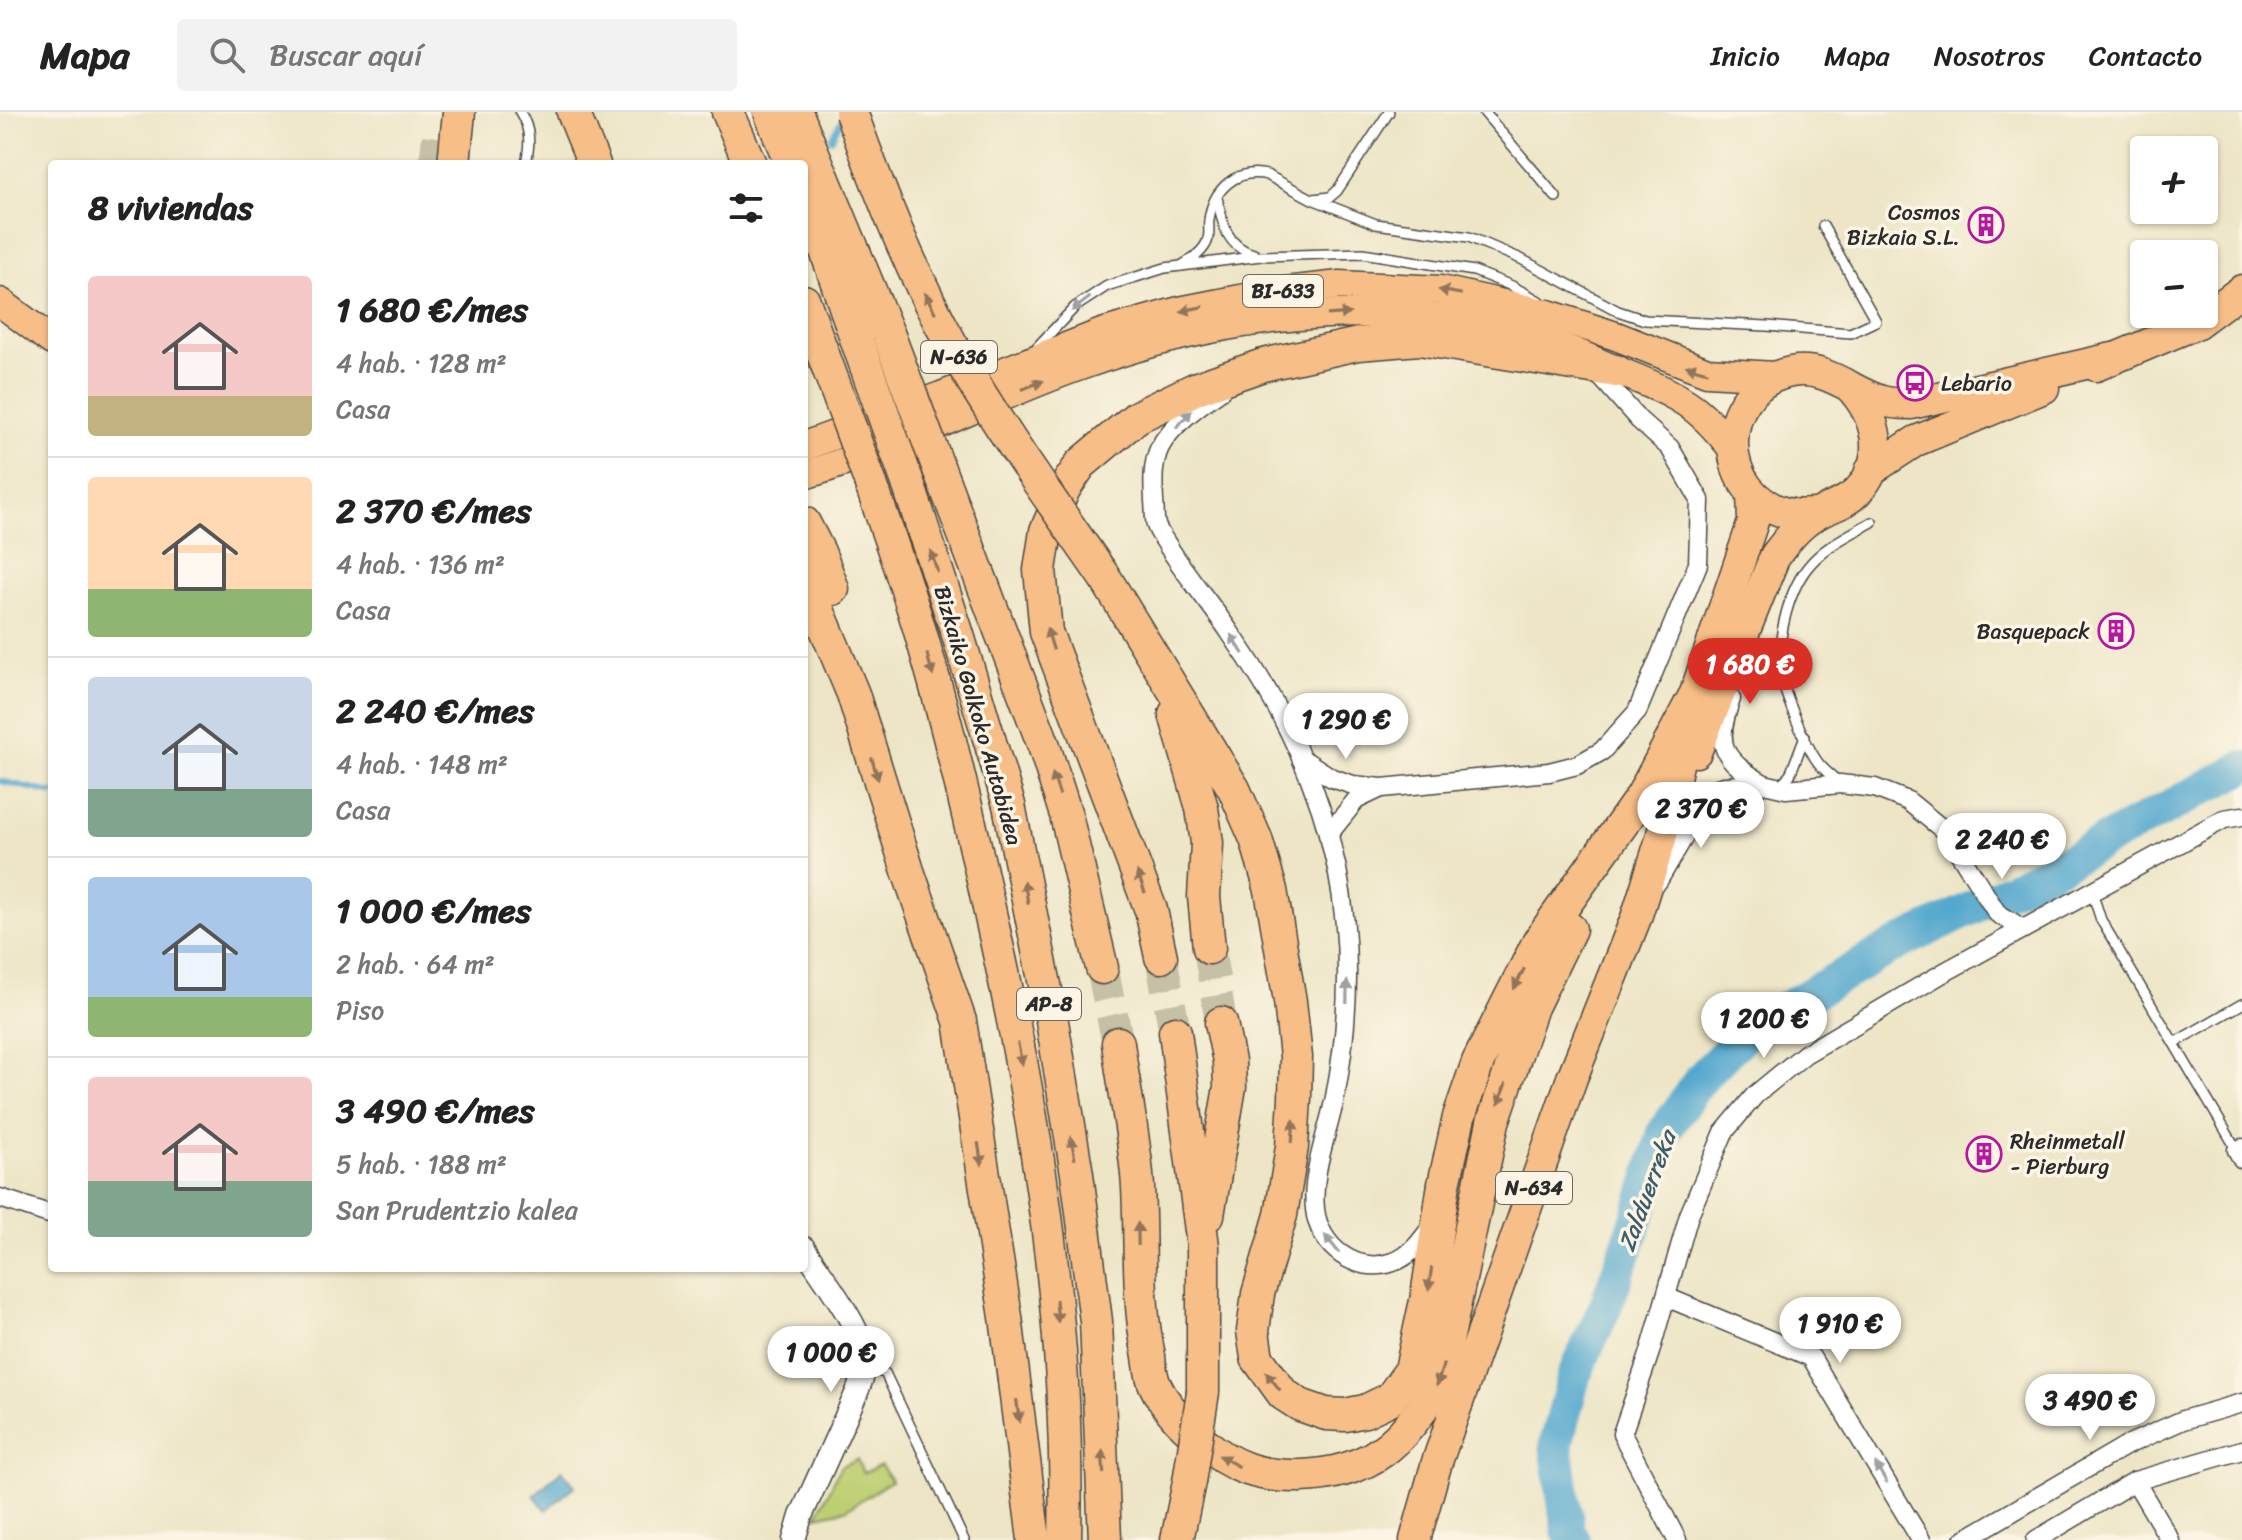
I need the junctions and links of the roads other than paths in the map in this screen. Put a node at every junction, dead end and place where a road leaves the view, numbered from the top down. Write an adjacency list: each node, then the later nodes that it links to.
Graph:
1 (459, 112): 10 (highway)
2 (520, 112): 11 (lane)
3 (573, 112): 12 (highway)
4 (728, 112): 13 (highway)
5 (770, 112): 14 (highway)
6 (796, 112): 27 (highway)
7 (851, 112): 43 (highway, N-636, one-way to 7, bridge)
8 (1389, 112): 17 (lane)
9 (1484, 112): 16 (lane)
10 (444, 138)
11 (527, 160)
12 (592, 160)
13 (748, 160)
14 (789, 160)
15 (1217, 197): 17 (lane); 20 (lane); 21 (lane)
16 (1556, 197)
17 (1312, 199): 19 (lane)
18 (808, 206): 27 (highway, Bizkaiko Golkoko Autobidea / AP-8)
19 (1823, 226)
20 (1261, 256): 21 (lane); 25 (lane)
21 (1181, 266): 30 (lane, one-way to 30)
22 (2242, 290): 28 (highway, N-634)
23 (0, 302): 26 (main road)
24 (808, 312): 79 (highway, Bizkaiko Golkoko Autobidea / AP-8, one-way to 79, bridge)
25 (1584, 325): 30 (main road, BI-633, one-way to 30); 32 (main road, BI-633, one-way to 25)
26 (48, 338)
27 (873, 340): 59 (highway, one-way to 27, bridge); 80 (highway, Bizkaiko Golkoko Autobidea / AP-8, one-way to 27, bridge)
28 (2112, 358): 33 (highway, N-634); 36 (highway, N-634)
29 (1263, 365): 31 (highway); 46 (street, one-way to 29); 58 (highway, one-way to 29)
30 (1014, 368): 34 (main road, BI-633)
31 (1604, 369): 35 (main road, BI-633); 37 (main road, BI-633, one-way to 31); 49 (street)
32 (1775, 376): 33 (highway, N-634); 35 (highway)
33 (1849, 386): 36 (highway)
34 (808, 445)
35 (1732, 448): 38 (highway)
36 (1870, 471): 39 (highway, N-634)
37 (808, 473)
38 (1752, 493): 39 (highway); 44 (highway, N-634)
39 (1817, 514): 42 (highway, N-634)
40 (1872, 522): 45 (lane)
41 (812, 559): 78 (highway, one-way to 78)
42 (1745, 631): 48 (street); 53 (highway, N-634)
43 (1149, 649): 57 (highway); 68 (highway, one-way to 43)
44 (1693, 699): 50 (highway); 53 (highway, N-634)
45 (1805, 736): 47 (lane); 48 (lane)
46 (1301, 758): 49 (street); 52 (street)
47 (1840, 784): 48 (street); 56 (street)
48 (1771, 785): 55 (street)
49 (1382, 788): 52 (street)
50 (1642, 796): 63 (highway, one-way to 63); 68 (highway, one-way to 68)
51 (2242, 816): 54 (street)
52 (1328, 835): 68 (street, one-way to 52)
53 (1661, 839): 55 (highway, N-634)
54 (2092, 892): 56 (street); 64 (lane)
55 (1636, 918): 82 (highway, N-634)
56 (2023, 929): 71 (street)
57 (1209, 948)
58 (1161, 957)
59 (1102, 968)
60 (2242, 1004): 64 (lane)
61 (1221, 1023): 69 (highway)
62 (1175, 1032): 69 (highway)
63 (1118, 1043)
64 (2174, 1043): 65 (lane)
65 (2240, 1152)
66 (0, 1198): 67 (street)
67 (48, 1214)
68 (1438, 1217)
69 (1203, 1246): 81 (highway, bridge)
70 (808, 1254): 72 (street)
71 (1666, 1297): 83 (street); 84 (street, one-way to 71)
72 (864, 1367): 76 (street); 77 (lane)
73 (2242, 1403): 85 (street)
74 (2242, 1450): 75 (street)
75 (2135, 1481): 86 (street); 87 (street)
76 (794, 1540)
77 (964, 1540)
78 (1034, 1540)
79 (1065, 1540)
80 (1105, 1540)
81 (1177, 1540)
82 (1415, 1540)
83 (1677, 1540)
84 (1921, 1540)
85 (1964, 1540)
86 (2036, 1540)
87 (2170, 1540)

